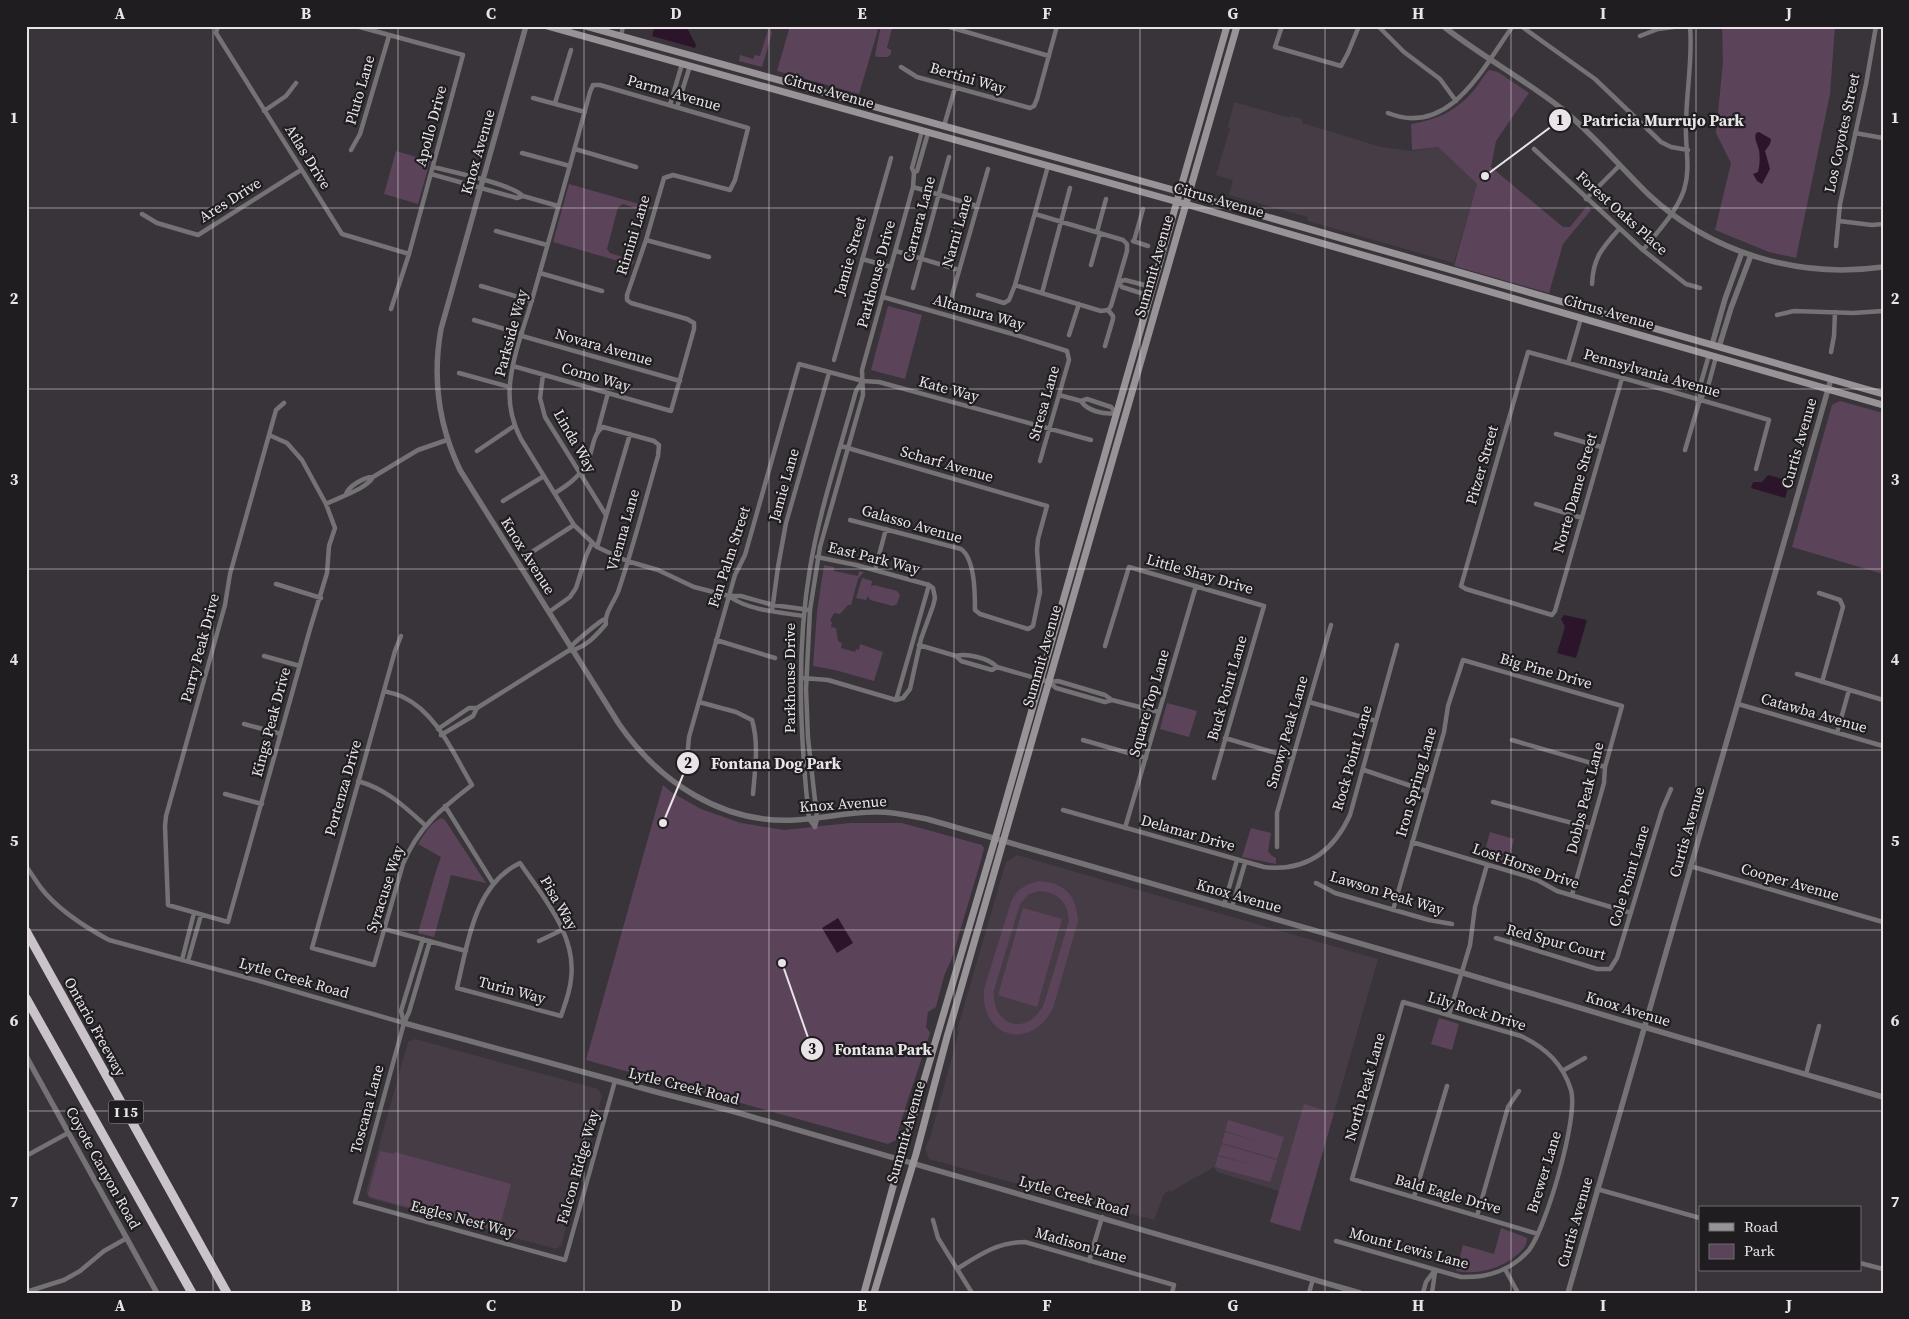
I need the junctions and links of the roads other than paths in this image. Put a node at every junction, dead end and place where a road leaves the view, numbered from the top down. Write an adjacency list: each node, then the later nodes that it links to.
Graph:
1 (218, 26): 37 (street, Atlas Drive)
2 (356, 26): 20 (street, Apollo Drive)
3 (526, 26): 61 (street, Knox Avenue)
4 (547, 26): 26 (main road, Citrus Avenue)
5 (585, 26): 21 (main road, Citrus Avenue)
6 (623, 26): 21 (street)
7 (946, 26): 24 (street)
8 (1057, 26): 24 (street)
9 (1227, 26): 66 (main road, Summit Avenue)
10 (1237, 26): 68 (main road, Summit Avenue)
11 (1282, 26): 12 (street)
12 (1359, 26)
13 (1378, 26): 33 (street)
14 (1444, 26): 25 (street)
15 (1513, 26): 25 (street)
16 (1521, 26): 47 (street)
17 (1681, 26): 22 (street)
18 (1690, 26): 47 (street)
19 (1876, 26): 42 (street, Los Coyotes Street)
20 (389, 36): 46 (street, Pluto Lane); 55 (street, Apollo Drive)
21 (620, 36): 40 (main road, Citrus Avenue)
22 (1640, 36)
23 (571, 50): 34 (street)
24 (1049, 56): 31 (street, Bertini Way)
25 (1490, 59): 33 (street); 51 (street)
26 (682, 64): 27 (main road, Citrus Avenue); 35 (street)
27 (690, 66): 36 (street); 41 (main road, Citrus Avenue)
28 (901, 67): 31 (street, Bertini Way)
29 (296, 83): 37 (street)
30 (593, 85): 35 (street, Parma Avenue); 38 (street, Parkside Way)
31 (955, 88): 40 (street)
32 (533, 98): 34 (street)
33 (1456, 101): 39 (street)
34 (554, 103): 38 (street)
35 (670, 105): 36 (street, Parma Avenue)
36 (677, 107): 60 (street, Parma Avenue)
37 (264, 111): 57 (street, Atlas Drive)
38 (585, 112): 44 (street, Parkside Way)
39 (1388, 113)
40 (944, 126): 66 (main road, Citrus Avenue)
41 (925, 132): 54 (main road, Citrus Avenue); 63 (street, Parkhouse Drive)
42 (1855, 134): 43 (street); 80 (street, Los Coyotes Street)
43 (1883, 138)
44 (575, 149): 52 (street, Parkside Way); 53 (street)
45 (1534, 149): 71 (street, Forest Oaks Place)
46 (351, 150)
47 (1688, 150): 77 (street)
48 (522, 153): 52 (street)
49 (949, 157): 67 (street, Carrara Lane)
50 (891, 158): 99 (street, Jamie Street)
51 (1620, 165): 71 (street); 77 (street)
52 (570, 166): 74 (street, Parkside Way)
53 (636, 166)
54 (1048, 166): 72 (main road, Citrus Avenue); 79 (street)
55 (433, 167): 58 (street, Apollo Drive); 59 (street)
56 (988, 168): 75 (street, Narni Lane)
57 (301, 170): 78 (street, Ares Drive); 95 (street, Atlas Drive)
58 (431, 174): 62 (street); 95 (street, Apollo Drive)
59 (458, 174): 61 (street); 62 (street)
60 (664, 178): 86 (street, Rimini Lane)
61 (483, 180): 64 (street, Knox Avenue); 69 (street)
62 (456, 181): 64 (street)
63 (913, 187): 67 (street); 93 (street, Parkhouse Drive)
64 (480, 188): 69 (street); 164 (street, Knox Avenue)
65 (1070, 188): 81 (street)
66 (1180, 192): 68 (main road, Citrus Avenue); 72 (main road, Summit Avenue)
67 (939, 195): 75 (street); 98 (street, Carrara Lane)
68 (1189, 195): 73 (main road, Summit Avenue); 132 (main road, Citrus Avenue)
69 (523, 196): 74 (street)
70 (1106, 199): 85 (street)
71 (1586, 199): 83 (street, Forest Oaks Place)
72 (1177, 202): 73 (main road, Citrus Avenue); 110 (main road, Summit Avenue)
73 (1186, 204): 127 (main road, Citrus Avenue); 223 (main road, Summit Avenue)
74 (558, 206): 89 (street, Parkside Way)
75 (977, 206): 103 (street, Narni Lane)
76 (1143, 209): 87 (street)
77 (1672, 213): 92 (street); 94 (street)
78 (142, 214)
79 (1035, 214): 81 (street); 108 (street)
80 (1839, 221): 82 (street); 91 (street, Los Coyotes Street)
81 (1062, 222): 85 (street); 115 (street)
82 (1883, 224)
83 (1619, 229): 92 (street, Forest Oaks Place); 107 (street)
84 (496, 231): 89 (street)
85 (1099, 233): 88 (street); 100 (street)
86 (646, 240): 97 (street); 146 (street, Rimini Lane)
87 (1134, 241): 88 (street); 90 (street)
88 (1127, 244): 105 (street)
89 (547, 245): 104 (street, Parkside Way)
90 (1148, 246)
91 (1836, 246)
92 (1643, 250): 112 (street, Forest Oaks Place)
93 (896, 251): 98 (street); 101 (street, Parkhouse Drive)
94 (1742, 252): 96 (street); 132 (street)
95 (409, 254): 122 (street, Apollo Drive)
96 (1751, 255): 102 (street); 132 (street)
97 (710, 258)
98 (921, 258): 103 (street); 111 (street, Carrara Lane)
99 (862, 259): 101 (street); 137 (street, Jamie Street)
100 (1091, 265)
101 (891, 267): 118 (street, Parkhouse Drive)
102 (1883, 267)
103 (959, 270): 119 (street, Narni Lane)
104 (540, 274): 114 (street); 120 (street, Parkside Way)
105 (1118, 282): 106 (street); 113 (street); 123 (street)
106 (1132, 282): 110 (street); 113 (street)
107 (1592, 284)
108 (1015, 285): 115 (street); 116 (street)
109 (481, 286): 120 (street)
110 (1152, 287): 117 (main road, Summit Avenue)
111 (913, 288)
112 (1700, 288)
113 (1130, 290): 117 (street)
114 (602, 292)
115 (1042, 293): 121 (street)
116 (978, 295)
117 (1150, 296): 157 (main road, Summit Avenue)
118 (883, 297): 133 (street, Altamura Way); 147 (street, Parkhouse Drive)
119 (951, 299)
120 (532, 301): 129 (street, Parkside Way)
121 (1079, 304): 123 (street); 130 (street)
122 (391, 309)
123 (1108, 310): 131 (street)
124 (1883, 310): 125 (street)
125 (1835, 312): 126 (street); 135 (street)
126 (1778, 315)
127 (1581, 318): 136 (main road, Citrus Avenue); 138 (street)
128 (474, 320): 129 (street, Novara Avenue)
129 (522, 335): 140 (street, Parkside Way); 146 (street, Novara Avenue)
130 (1069, 335)
131 (1105, 346)
132 (1715, 346): 136 (main road); 145 (main road, Citrus Avenue)
133 (1067, 351): 152 (street, Stresa Lane)
134 (1528, 352): 138 (street, Pennsylvania Avenue); 202 (street, Pitzer Street)
135 (1831, 352)
136 (1712, 356): 149 (main road, Citrus Avenue); 153 (street); 153 (street)
137 (834, 360)
138 (1568, 363): 144 (street, Pennsylvania Avenue)
139 (799, 364): 142 (street, Kate Way); 194 (street, Fan Palm Street)
140 (513, 366): 143 (street, Como Way); 148 (street, Parkside Way)
141 (460, 373): 148 (street)
142 (829, 373): 147 (street, Kate Way); 196 (street, Jamie Lane)
143 (543, 375): 150 (street, Como Way); 173 (street, Linda Way)
144 (1622, 378): 153 (street, Pennsylvania Avenue); 167 (street, Norte Dame Street)
145 (1831, 379): 149 (street, Curtis Avenue); 151 (main road, Citrus Avenue)
146 (680, 381): 150 (street, Como Way)
147 (863, 381): 159 (street, Kate Way); 166 (street, Parkhouse Drive); 168 (street, Parkhouse Drive)
148 (510, 387): 158 (street, Parkside Way)
149 (1828, 389): 156 (main road, Citrus Avenue); 234 (street, Curtis Avenue)
150 (608, 393): 160 (street)
151 (1883, 394)
152 (1059, 395): 154 (street); 159 (street, Stresa Lane)
153 (1700, 399): 170 (street); 172 (street, Pennsylvania Avenue)
154 (1081, 401): 157 (street); 157 (street)
155 (284, 403): 163 (street, Parry Peak Drive)
156 (1883, 405)
157 (1116, 413): 222 (main road, Summit Avenue)
158 (514, 426): 169 (street); 174 (street, Parkside Way)
159 (1050, 429): 165 (street, Kate Way); 171 (street, Stresa Lane)
160 (597, 433): 161 (street); 173 (street)
161 (630, 434): 179 (street); 188 (street, Vienna Lane)
162 (1556, 434): 167 (street)
163 (269, 435): 177 (street); 284 (street, Parry Peak Drive)
164 (447, 440): 177 (street); 201 (street, Knox Avenue)
165 (1092, 440)
166 (841, 446): 168 (street, Scharf Avenue); 187 (street, Parkhouse Drive)
167 (1602, 447): 180 (street, Norte Dame Street)
168 (847, 448): 187 (street, Parkhouse Drive); 207 (street, Scharf Avenue)
169 (477, 450)
170 (1685, 450)
171 (1040, 461)
172 (1756, 469)
173 (579, 474): 175 (street); 179 (street, Linda Way)
174 (544, 476): 175 (street, Parkside Way); 176 (street)
175 (555, 493): 182 (street, Parkside Way)
176 (503, 501)
177 (326, 504): 195 (street, Kings Peak Drive)
178 (1536, 504): 180 (street)
179 (606, 515): 185 (street)
180 (1582, 518): 202 (street, Norte Dame Street)
181 (850, 520): 183 (street, Galasso Avenue)
182 (574, 525): 184 (street, Parkside Way); 186 (street)
183 (886, 529): 189 (street); 207 (street, Galasso Avenue)
184 (592, 543): 185 (street, Parkside Way); 201 (street)
185 (597, 547): 188 (street, Parkside Way)
186 (532, 552)
187 (815, 557): 189 (street, East Park Way); 198 (street, Parkhouse Drive); 199 (street, Parkhouse Drive)
188 (627, 561): 194 (street, Parkside Way); 205 (street, Vienna Lane)
189 (875, 570): 191 (street, East Park Way)
190 (276, 584): 195 (street)
191 (929, 585): 210 (street); 211 (street)
192 (1196, 586): 197 (street, Little Shay Drive); 213 (street, Little Shay Drive); 237 (street, Square Top Lane)
193 (1819, 593): 224 (street)
194 (729, 596): 196 (street, Parkside Way); 200 (street, Parkside Way); 209 (street, Fan Palm Street)
195 (321, 598): 218 (street, Kings Peak Drive)
196 (773, 605): 198 (street, Parkside Way); 200 (street, Jamie Lane)
197 (1264, 606): 244 (street, Buck Point Lane)
198 (804, 609): 199 (street, Parkside Way); 203 (street, Parkhouse Drive)
199 (810, 610): 204 (street, Parkhouse Drive)
200 (772, 611): 203 (street, Parkside Way)
201 (549, 612): 214 (street, Knox Avenue)
202 (1552, 615)
203 (803, 616): 204 (street, Parkside Way); 220 (street, Parkhouse Drive)
204 (810, 616): 221 (street, Parkhouse Drive)
205 (605, 619): 214 (street, Vienna Lane); 214 (street, Vienna Lane)
206 (1331, 625): 233 (street, Snowy Peak Lane)
207 (1033, 626)
208 (401, 636): 227 (street, Portenza Drive)
209 (716, 640): 216 (street); 232 (street, Fan Palm Street)
210 (913, 643): 211 (street); 229 (street)
211 (920, 645): 222 (street); 229 (street)
212 (1397, 645): 238 (street, Rock Point Lane)
213 (1105, 646)
214 (571, 649): 236 (street, Vienna Lane); 264 (street, Knox Avenue)
215 (264, 656): 218 (street)
216 (775, 658)
217 (1463, 660): 235 (street, Big Pine Drive); 256 (street, Iron Spring Lane)
218 (300, 666): 242 (street, Kings Peak Drive)
219 (1796, 674): 224 (street)
220 (799, 678): 221 (street); 264 (street, Parkhouse Drive)
221 (806, 678): 229 (street); 263 (street, Parkhouse Drive)
222 (1040, 679): 223 (street); 268 (main road, Summit Avenue)
223 (1049, 682): 225 (street); 228 (street); 269 (main road, Summit Avenue)
224 (1822, 682): 226 (street)
225 (1089, 690): 228 (street); 230 (street)
226 (1849, 690): 231 (street); 241 (street)
227 (384, 691): 240 (street); 254 (street, Portenza Drive)
228 (1088, 697): 230 (street)
229 (896, 700)
230 (1112, 700): 237 (street)
231 (1883, 700)
232 (699, 702): 250 (street, Fan Palm Street); 258 (street)
233 (1309, 702): 238 (street); 249 (street, Snowy Peak Lane)
234 (1738, 704): 241 (street, Catawba Avenue); 277 (street, Curtis Avenue)
235 (1622, 706): 251 (street, Dobbs Peak Lane)
236 (477, 708): 240 (street, Vienna Lane); 243 (street, Vienna Lane)
237 (1159, 712): 248 (street, Square Top Lane)
238 (1376, 721): 252 (street, Rock Point Lane)
239 (244, 724): 242 (street)
240 (438, 729): 243 (street)
241 (1837, 733): 247 (street, Catawba Avenue)
242 (281, 734): 260 (street, Kings Peak Drive)
243 (441, 734): 261 (street, Syracuse Way)
244 (1225, 738): 249 (street); 253 (street, Buck Point Lane)
245 (1083, 740): 248 (street)
246 (1512, 740): 251 (street)
247 (1883, 746)
248 (1146, 758): 266 (street, Square Top Lane)
249 (1293, 758): 271 (street, Snowy Peak Lane)
250 (687, 759)
251 (1605, 766): 267 (street, Dobbs Peak Lane)
252 (1364, 770): 256 (street); 273 (street, Rock Point Lane)
253 (1214, 778)
254 (358, 781): 265 (street); 299 (street, Portenza Drive)
255 (1671, 789): 285 (street, Cole Point Lane)
256 (1426, 791): 270 (street, Iron Spring Lane)
257 (225, 794): 260 (street)
258 (753, 794)
259 (1494, 802): 267 (street)
260 (262, 804): 286 (street, Kings Peak Drive)
261 (445, 806): 265 (street, Syracuse Way); 279 (street)
262 (1063, 810): 266 (street, Delamar Drive)
263 (817, 818): 264 (street, Knox Avenue); 268 (street, Knox Avenue)
264 (809, 819)
265 (425, 825): 289 (street, Syracuse Way)
266 (1125, 828): 272 (street, Delamar Drive)
267 (1591, 828): 280 (street, Dobbs Peak Lane)
268 (995, 839): 269 (street, Knox Avenue); 321 (main road, Summit Avenue)
269 (1004, 841): 281 (street, Knox Avenue); 322 (main road, Summit Avenue)
270 (1412, 842): 275 (street, Lost Horse Drive); 283 (street, Iron Spring Lane)
271 (1277, 847)
272 (1237, 860): 274 (street, Delamar Drive); 281 (street)
273 (1307, 862): 274 (street, Delamar Drive)
274 (1245, 863): 282 (street)
275 (1487, 865): 280 (street, Lost Horse Drive); 301 (street)
276 (26, 866): 297 (street, Lytle Creek Road)
277 (1690, 866): 287 (street, Cooper Avenue); 310 (street, Curtis Avenue)
278 (1316, 882): 283 (street, Lawson Peak Way)
279 (493, 883): 290 (street, Pisa Way); 296 (street)
280 (1572, 895): 285 (street, Lost Horse Drive)
281 (1224, 905): 282 (street, Knox Avenue)
282 (1232, 907): 301 (street, Knox Avenue)
283 (1393, 910): 288 (street, Lawson Peak Way)
284 (194, 913): 286 (street); 297 (street)
285 (1631, 913): 300 (street, Cole Point Lane)
286 (201, 915): 298 (street)
287 (1883, 922)
288 (1452, 924)
289 (384, 929): 293 (street); 299 (street, Syracuse Way)
290 (562, 930): 295 (street); 307 (street, Pisa Way)
291 (26, 931): 346 (highway, Ontario Freeway / I 15)
292 (1496, 938): 300 (street, Red Spur Court)
293 (423, 939): 294 (street); 302 (street, Toscana Lane)
294 (430, 941): 296 (street); 303 (street, Toscana Lane)
295 (539, 941)
296 (466, 951): 307 (street, Turin Way)
297 (182, 960): 298 (street, Lytle Creek Road)
298 (188, 961): 308 (street, Lytle Creek Road)
299 (374, 965)
300 (1610, 969)
301 (1463, 972): 306 (street); 310 (street, Knox Avenue)
302 (408, 992): 303 (street); 308 (street, Toscana Lane)
303 (414, 994): 308 (street, Toscana Lane)
304 (26, 998): 345 (highway, I 15)
305 (1403, 1002): 306 (street, Lily Rock Drive); 323 (street, North Peak Lane)
306 (1449, 1015): 313 (street, Lily Rock Drive)
307 (561, 1016)
308 (404, 1023): 315 (street, Lytle Creek Road); 326 (street, Toscana Lane)
309 (1819, 1026): 314 (street)
310 (1644, 1028): 314 (street, Knox Avenue); 324 (street, Curtis Avenue)
311 (26, 1056): 319 (street, Coyote Canyon Road)
312 (1584, 1058): 313 (street)
313 (1564, 1070): 331 (street, Brewer Lane)
314 (1806, 1074): 318 (street, Knox Avenue)
315 (615, 1081): 321 (street, Lytle Creek Road); 334 (street, Falcon Ridge Way)
316 (1446, 1086): 325 (street)
317 (1519, 1091): 327 (street)
318 (1883, 1097)
319 (68, 1133): 320 (street); 332 (street, Coyote Canyon Road)
320 (26, 1156)
321 (901, 1159): 322 (street, Lytle Creek Road); 347 (main road, Summit Avenue)
322 (913, 1163): 328 (street, Lytle Creek Road); 348 (main road, Summit Avenue)
323 (1352, 1179): 325 (street, Bald Eagle Drive)
324 (1597, 1189): 329 (street); 355 (street, Curtis Avenue)
325 (1414, 1197): 327 (street, Bald Eagle Drive)
326 (355, 1202): 334 (street, Eagles Nest Way)
327 (1477, 1216): 331 (street, Bald Eagle Drive)
328 (1102, 1217): 335 (street); 341 (street, Lytle Creek Road)
329 (1699, 1218)
330 (933, 1220): 337 (street)
331 (1538, 1234): 338 (street, Brewer Lane)
332 (127, 1238): 343 (street); 344 (street, Coyote Canyon Road)
333 (1336, 1241): 340 (street, Mount Lewis Lane)
334 (565, 1260)
335 (1089, 1261): 337 (street, Madison Lane); 350 (street, Madison Lane)
336 (1862, 1264): 339 (street)
337 (957, 1269): 349 (street)
338 (1505, 1269): 340 (street, Mount Lewis Lane); 342 (street)
339 (1883, 1269)
340 (1435, 1270): 353 (street); 354 (street)
341 (1313, 1279): 351 (street); 352 (street, Lytle Creek Road)
342 (1517, 1291)
343 (26, 1292)
344 (157, 1293)
345 (192, 1293)
346 (227, 1293)
347 (864, 1293)
348 (874, 1293)
349 (972, 1293)
350 (1172, 1293)
351 (1309, 1293)
352 (1360, 1293)
353 (1423, 1293)
354 (1432, 1293)
355 (1568, 1293)

